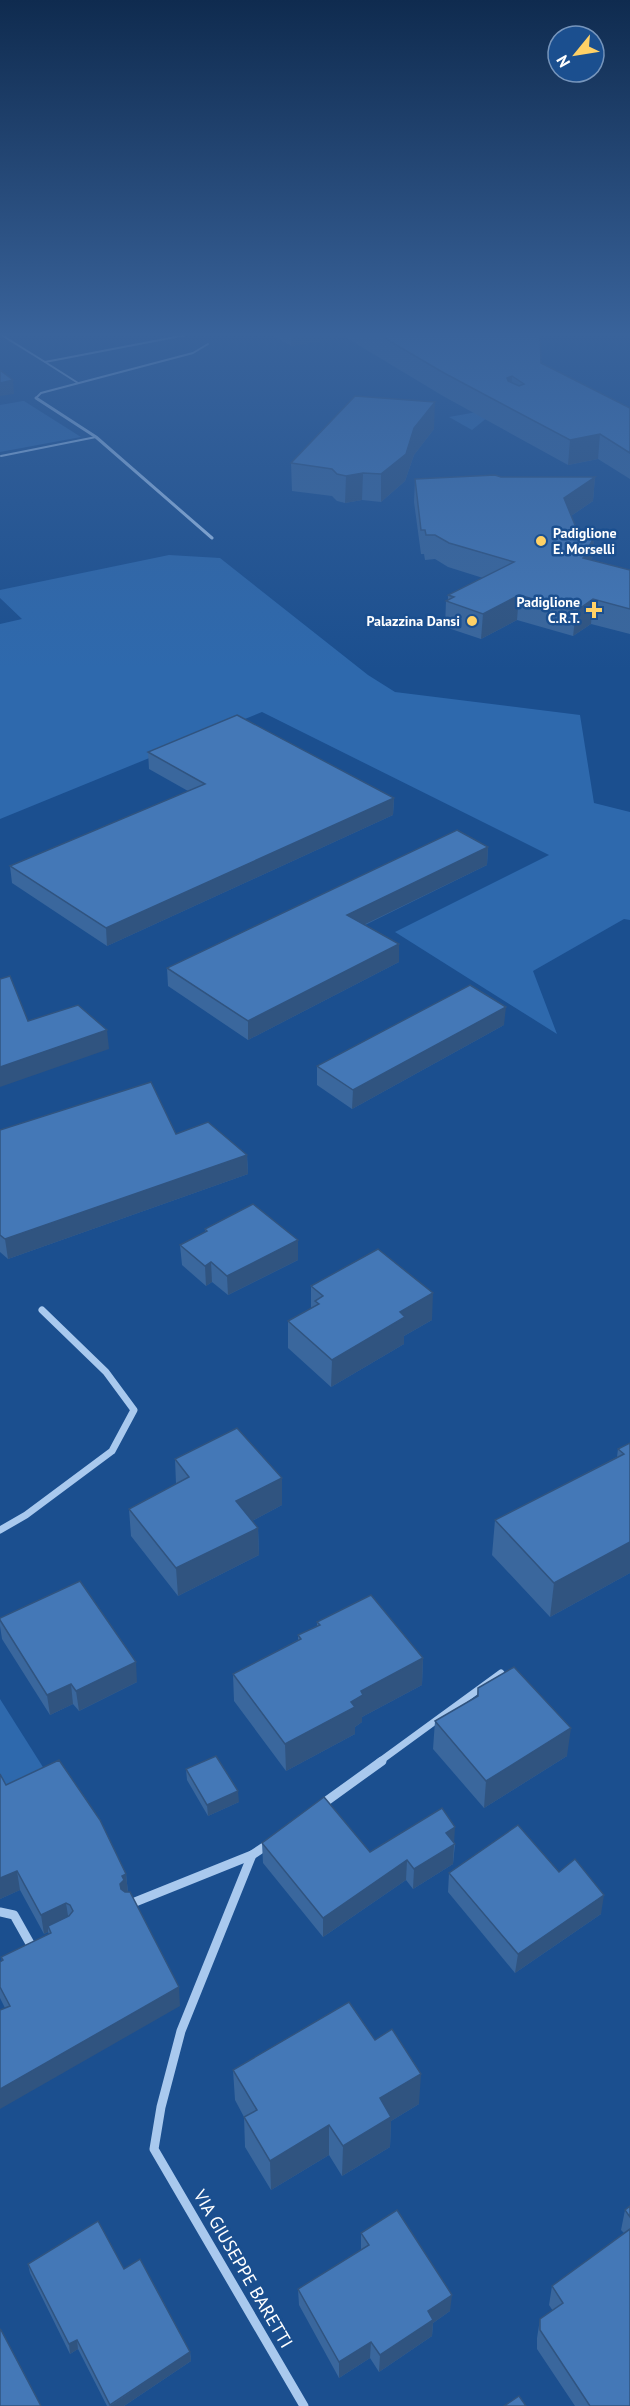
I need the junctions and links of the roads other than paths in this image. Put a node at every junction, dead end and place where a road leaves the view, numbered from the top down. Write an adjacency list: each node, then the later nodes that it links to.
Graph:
1 (60, 444): 3 (lane)
2 (104, 444): 4 (street)
3 (1, 456)
4 (212, 538)
5 (42, 1310): 6 (street)
6 (0, 1530)
7 (501, 1673): 8 (street)
8 (309, 1814)
9 (271, 1841): 10 (street)
10 (252, 1856): 11 (street); 16 (street, VIA GIUSEPPE BARETTI)
11 (129, 1905)
12 (0, 1912): 14 (street)
13 (41, 1943): 14 (street)
14 (32, 1947): 15 (street)
15 (21, 1953)
16 (304, 2406)

